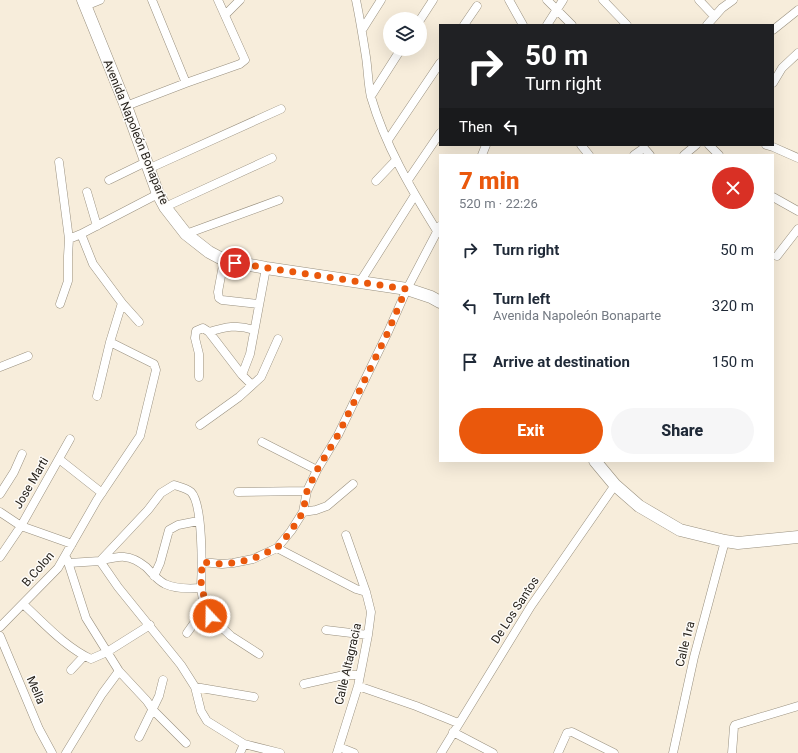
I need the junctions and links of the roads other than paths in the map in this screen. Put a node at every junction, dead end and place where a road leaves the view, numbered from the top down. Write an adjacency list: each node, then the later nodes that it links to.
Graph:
1 (100, 0): 14 (street)
2 (152, 0): 33 (street)
3 (218, 0): 19 (street)
4 (240, 0): 19 (street)
5 (356, 0): 28 (street)
6 (381, 0): 28 (street)
7 (433, 0): 18 (street)
8 (509, 0): 22 (street)
9 (547, 0): 16 (street)
10 (563, 0): 16 (street)
11 (603, 0): 25 (street)
12 (700, 0): 20 (street)
13 (733, 0): 20 (street)
14 (84, 3): 35 (main road, Avenida Napoleón Bonaparte)
15 (477, 6): 21 (street)
16 (556, 10): 23 (street); 24 (street)
17 (798, 10): 27 (street)
18 (425, 12)
19 (225, 15): 33 (street)
20 (714, 16): 26 (street)
21 (465, 24)
22 (522, 24)
23 (548, 24)
24 (571, 24)
25 (626, 24)
26 (708, 24)
27 (774, 29)
28 (362, 30): 34 (street)
29 (798, 53): 32 (street)
30 (397, 56): 34 (street)
31 (439, 64): 38 (street)
32 (774, 81)
33 (186, 83): 35 (street)
34 (371, 96): 38 (street)
35 (126, 106): 52 (main road, Avenida Napoleón Bonaparte)
36 (282, 109): 52 (street)
37 (439, 134): 54 (street)
38 (388, 140): 50 (street)
39 (582, 146): 43 (street)
40 (695, 146): 46 (street)
41 (710, 146): 47 (street)
42 (770, 146): 49 (street)
43 (588, 154)
44 (635, 154): 45 (street)
45 (649, 154)
46 (685, 154)
47 (718, 154)
48 (272, 158): 61 (street)
49 (798, 158)
50 (396, 160): 54 (street); 55 (street)
51 (59, 162): 68 (street)
52 (147, 165): 53 (street); 57 (main road, Avenida Napoleón Bonaparte)
53 (109, 180)
54 (408, 180): 58 (street)
55 (376, 181)
56 (87, 192): 63 (street)
57 (158, 194): 61 (main road, Avenida Napoleón Bonaparte); 63 (street)
58 (415, 195): 65 (street); 72 (street)
59 (774, 198): 62 (street)
60 (279, 200): 67 (street)
61 (165, 207): 67 (main road, Avenida Napoleón Bonaparte)
62 (798, 212)
63 (97, 226): 66 (street)
64 (798, 229): 69 (street)
65 (439, 230): 73 (street)
66 (81, 234): 68 (street); 75 (street)
67 (186, 234): 70 (main road, Avenida Napoleón Bonaparte)
68 (69, 240): 76 (street)
69 (777, 256)
70 (224, 260): 71 (main road, Avenida Napoleón Bonaparte); 77 (street)
71 (266, 268): 72 (main road, Avenida Napoleón Bonaparte); 77 (street)
72 (360, 282): 73 (main road, Avenida Napoleón Bonaparte)
73 (406, 289): 74 (main road, Avenida Napoleón Bonaparte); 95 (street)
74 (439, 301)
75 (122, 303): 78 (street); 82 (street)
76 (60, 304)
77 (259, 304): 79 (street)
78 (139, 322)
79 (254, 330): 80 (street); 85 (street)
80 (209, 332): 85 (street); 86 (street)
81 (278, 339): 87 (street)
82 (110, 342): 88 (street); 101 (street, B.Colon)
83 (28, 356): 84 (street)
84 (0, 367)
85 (242, 375): 87 (street)
86 (199, 377)
87 (252, 385): 89 (street)
88 (97, 396)
89 (200, 425)
90 (70, 439): 93 (street, Jose Marti)
91 (262, 442): 95 (street)
92 (22, 454): 100 (street)
93 (59, 459): 101 (street); 105 (street, Jose Marti)
94 (595, 462): 97 (main road)
95 (317, 470): 98 (street)
96 (353, 484): 103 (street)
97 (614, 485): 108 (main road); 140 (street, De Los Santos)
98 (307, 491): 99 (street); 103 (street)
99 (238, 492)
100 (0, 494)
101 (99, 496): 109 (street, B.Colon)
102 (0, 512): 105 (street)
103 (303, 512): 110 (street)
104 (198, 521): 113 (street); 114 (street); 116 (street)
105 (21, 526): 109 (street); 112 (street, Jose Marti)
106 (346, 535): 118 (street, Calle Altagracia)
107 (798, 537): 108 (main road)
108 (725, 541): 157 (street, Calle 1ra)
109 (72, 544): 111 (street, B.Colon)
110 (277, 548): 114 (street); 118 (street)
111 (66, 554): 115 (street); 119 (street, B.Colon)
112 (0, 557)
113 (100, 561): 115 (street); 116 (street); 121 (street)
114 (202, 562): 117 (street)
115 (69, 563): 127 (street)
116 (154, 576): 117 (street)
117 (201, 588): 120 (street)
118 (366, 592): 125 (street, Calle Altagracia)
119 (23, 604): 122 (street, B.Colon); 129 (street)
120 (202, 609): 124 (street); 128 (street)
121 (150, 625): 127 (street); 136 (street)
122 (0, 627)
123 (326, 630): 125 (street)
124 (187, 633)
125 (368, 635): 132 (street, Calle Altagracia)
126 (0, 636): 147 (street, Mella)
127 (107, 652): 129 (street); 131 (street)
128 (258, 654)
129 (84, 656): 130 (street)
130 (70, 670)
131 (119, 671): 139 (street); 148 (street)
132 (360, 675): 134 (street); 135 (street, Calle Altagracia)
133 (163, 680): 139 (street)
134 (304, 684)
135 (358, 686): 140 (street); 146 (street, Calle Altagracia)
136 (195, 687): 137 (street); 144 (street)
137 (254, 697)
138 (798, 706): 158 (street)
139 (153, 710): 142 (street); 143 (street)
140 (458, 723): 141 (street, De Los Santos)
141 (453, 732): 152 (street, De Los Santos); 153 (street)
142 (139, 737)
143 (186, 743)
144 (244, 744): 149 (street); 150 (street)
145 (599, 745): 154 (street); 155 (street); 156 (street)
146 (338, 750): 151 (street)
147 (52, 753)
148 (66, 753)
149 (240, 753)
150 (280, 753)
151 (354, 753)
152 (441, 753)
153 (493, 753)
154 (558, 753)
155 (595, 753)
156 (614, 753)
157 (673, 753)
158 (732, 753)

